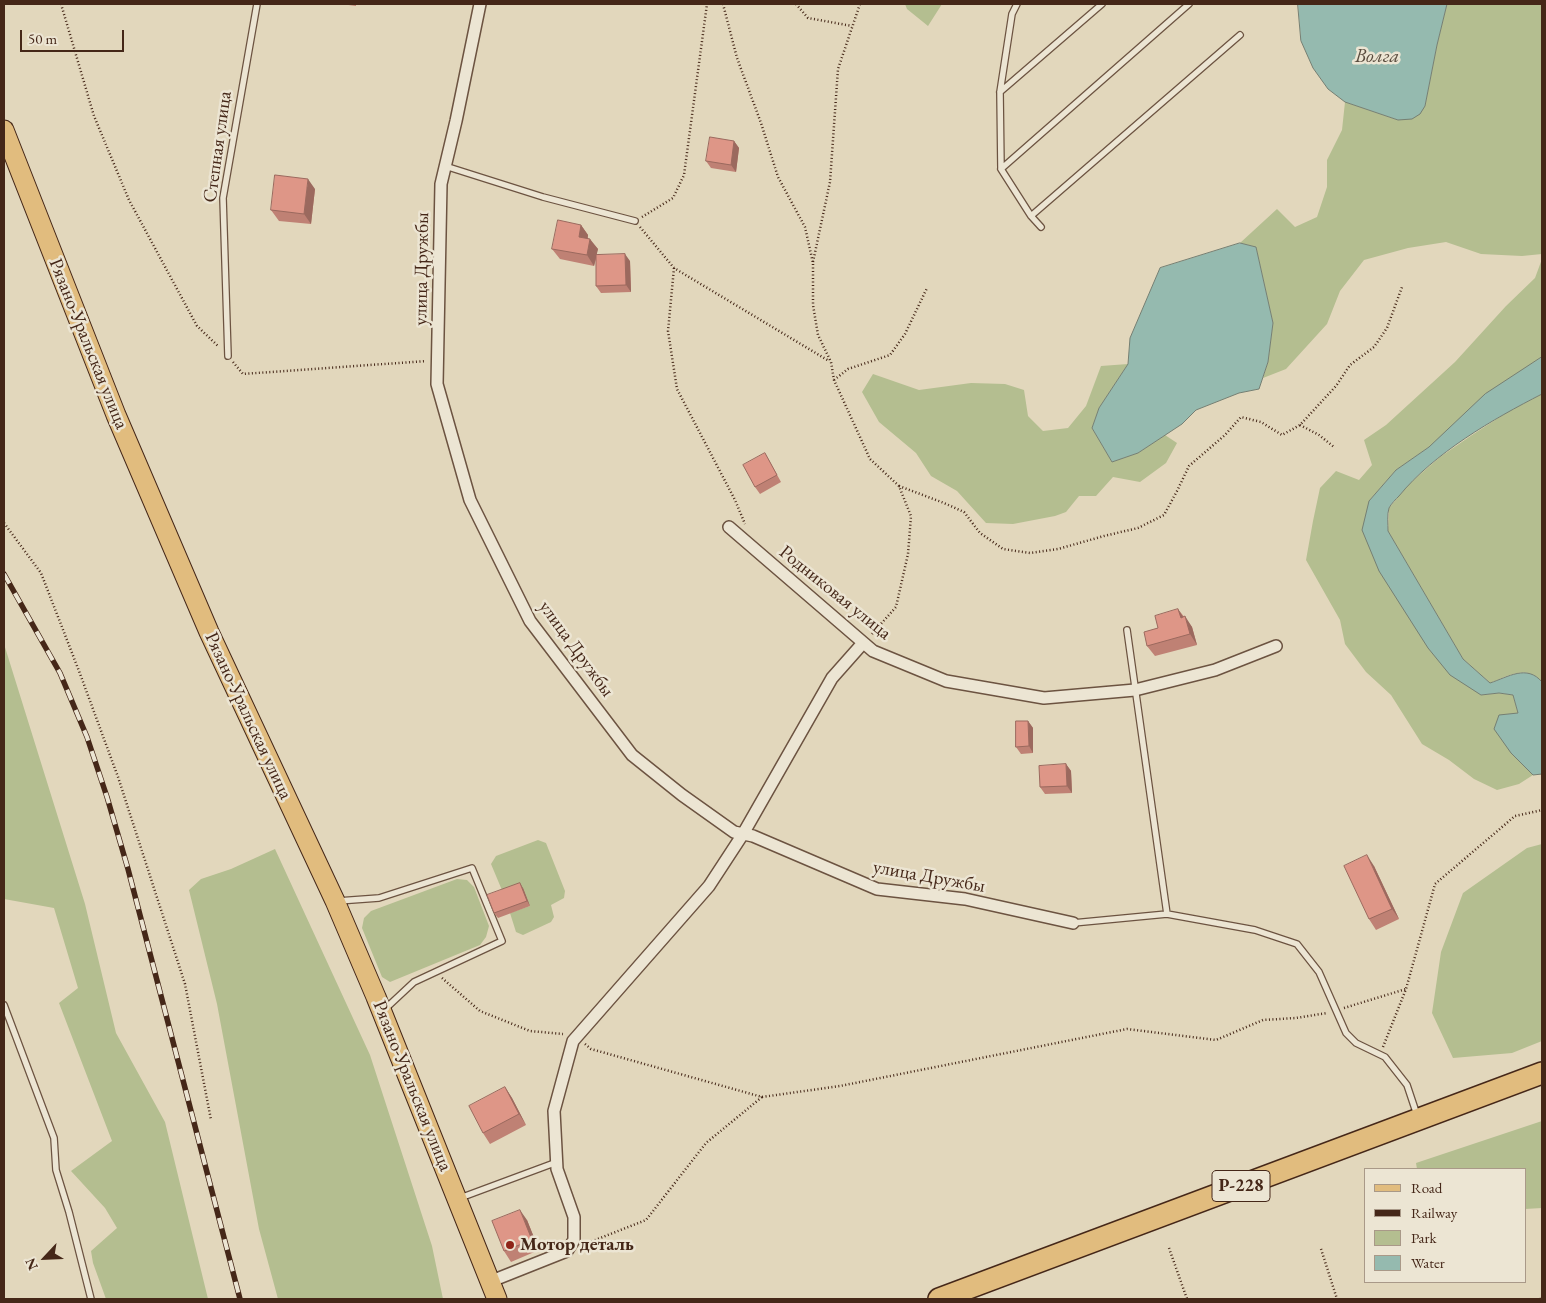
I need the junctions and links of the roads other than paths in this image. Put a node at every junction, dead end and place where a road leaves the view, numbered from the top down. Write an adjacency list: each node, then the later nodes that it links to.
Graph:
1 (256, 4): 14 (lane, Степная улица)
2 (480, 4): 9 (street, улица Дружбы)
3 (1017, 4): 7 (lane)
4 (1102, 4): 7 (lane)
5 (1190, 4): 10 (lane)
6 (1240, 35): 11 (lane)
7 (1000, 92): 10 (lane)
8 (4, 130): 21 (main road, Рязано-Уральская улица)
9 (445, 166): 12 (lane); 20 (street, улица Дружбы)
10 (1001, 169): 11 (lane)
11 (1031, 216): 13 (lane)
12 (635, 221)
13 (1041, 227)
14 (228, 356)
15 (729, 527): 17 (street, Родниковая улица)
16 (1127, 630): 19 (lane)
17 (863, 644): 19 (street, Родниковая улица); 20 (street)
18 (1276, 646): 19 (street, Родниковая улица)
19 (1135, 690): 22 (lane)
20 (743, 834): 23 (street, улица Дружбы); 28 (street)
21 (335, 901): 25 (main road, Рязано-Уральская улица); 25 (lane)
22 (1167, 914): 23 (lane); 27 (lane)
23 (1073, 923)
24 (4, 1005): 31 (lane)
25 (382, 1011): 29 (main road, Рязано-Уральская улица)
26 (1542, 1073): 27 (highway, Р-228)
27 (1418, 1119): 33 (highway, Р-228)
28 (557, 1162): 29 (lane); 30 (street)
29 (456, 1199): 30 (main road, Рязано-Уральская улица)
30 (489, 1282): 32 (main road, Рязано-Уральская улица)
31 (91, 1299)
32 (497, 1299)
33 (939, 1299)

